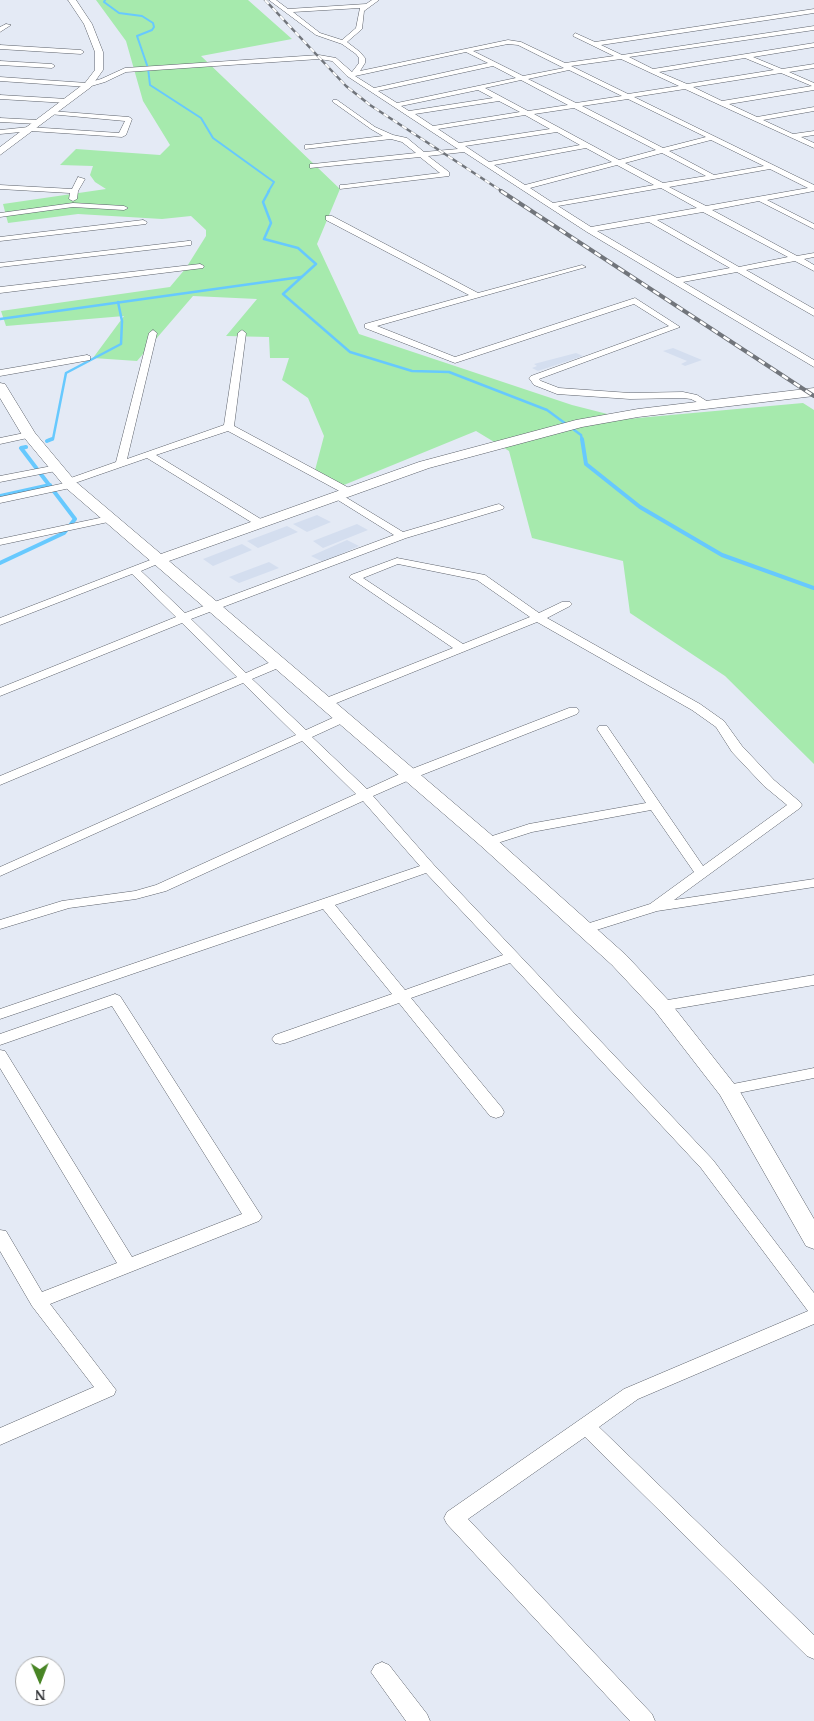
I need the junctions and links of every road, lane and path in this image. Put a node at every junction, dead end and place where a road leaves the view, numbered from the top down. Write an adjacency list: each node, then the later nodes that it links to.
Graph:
1 (72, 0): 34 (main road)
2 (272, 0): 5 (street)
3 (376, 0): 4 (street)
4 (366, 6): 5 (street); 15 (street)
5 (285, 11): 15 (street)
6 (814, 11): 7 (street)
7 (774, 17): 10 (street); 12 (street)
8 (8, 25): 11 (street)
9 (814, 28): 10 (street)
10 (805, 29): 13 (street); 16 (street)
11 (0, 30)
12 (685, 30): 16 (street); 17 (street)
13 (814, 33)
14 (575, 35): 17 (street)
15 (344, 43): 31 (street)
16 (715, 43): 22 (street); 23 (street)
17 (593, 44): 23 (street)
18 (814, 45): 22 (street)
19 (0, 47): 21 (street)
20 (468, 50): 25 (street); 28 (street); 31 (street)
21 (81, 52)
22 (746, 56): 29 (street); 30 (street)
23 (621, 57): 28 (street); 29 (street)
24 (0, 63): 26 (street)
25 (494, 64): 32 (street); 38 (street)
26 (52, 66)
27 (814, 66): 30 (street)
28 (568, 67): 32 (street); 39 (street)
29 (651, 71): 35 (street)
30 (781, 71): 35 (street); 36 (street)
31 (352, 74): 34 (street); 38 (street)
32 (522, 78): 37 (street); 46 (street)
33 (0, 79): 34 (street)
34 (89, 84): 43 (main road)
35 (685, 86): 39 (street); 44 (street)
36 (814, 86): 44 (street)
37 (478, 87): 41 (street); 45 (street)
38 (373, 90): 45 (street)
39 (628, 96): 46 (street); 61 (street)
40 (0, 97): 43 (street)
41 (499, 99): 49 (street); 50 (street)
42 (335, 101): 60 (street)
43 (67, 102): 48 (main road)
44 (721, 103): 51 (street)
45 (395, 105): 49 (street)
46 (575, 106): 50 (street); 68 (street)
47 (814, 109): 51 (street)
48 (51, 113): 53 (main road); 55 (street)
49 (408, 113): 54 (street)
50 (526, 113): 54 (street); 56 (street)
51 (756, 119): 59 (street)
52 (0, 120): 53 (street)
53 (38, 122): 55 (main road)
54 (432, 128): 62 (street)
55 (29, 130): 57 (street); 67 (main road)
56 (557, 130): 62 (street); 63 (street)
57 (0, 132)
58 (814, 133): 59 (street)
59 (793, 136): 64 (street)
60 (391, 137): 65 (street); 69 (street)
61 (712, 138): 68 (street); 73 (street)
62 (459, 145): 66 (street)
63 (587, 146): 70 (street); 71 (street)
64 (814, 146)
65 (308, 148)
66 (466, 150): 69 (street); 71 (street)
67 (1, 151)
68 (662, 151): 70 (street); 74 (street)
69 (422, 155): 72 (street); 78 (street)
70 (618, 162): 76 (street); 79 (street)
71 (487, 164): 79 (street)
72 (313, 166)
73 (771, 167): 74 (street); 80 (street)
74 (713, 177): 76 (street)
75 (81, 179): 81 (street)
76 (662, 186): 84 (street); 85 (street)
77 (0, 187): 81 (street)
78 (343, 187)
79 (524, 187): 84 (street)
80 (814, 189): 82 (street)
81 (74, 191): 83 (street)
82 (760, 199): 85 (street); 93 (street)
83 (73, 205): 87 (street); 92 (street)
84 (552, 205): 94 (street)
85 (704, 209): 90 (street); 98 (street)
86 (0, 211): 87 (street)
87 (28, 211): 88 (street)
88 (0, 215)
89 (329, 218): 106 (street)
90 (650, 219): 94 (street); 103 (street)
91 (143, 222): 92 (street)
92 (111, 226): 95 (street)
93 (814, 227)
94 (590, 230): 104 (street)
95 (0, 239)
96 (188, 243): 99 (street)
97 (814, 254): 98 (street)
98 (795, 258): 102 (street); 103 (street)
99 (0, 266)
100 (200, 266): 105 (street)
101 (582, 267): 106 (street)
102 (814, 268)
103 (738, 269): 104 (street); 107 (street)
104 (676, 281): 111 (street)
105 (0, 290)
106 (477, 296): 116 (street)
107 (814, 313)
108 (153, 333): 121 (street)
109 (242, 333): 117 (street)
110 (87, 358): 112 (street)
111 (812, 362)
112 (0, 373)
113 (0, 387): 115 (main road)
114 (814, 392): 116 (main road)
115 (4, 404): 118 (main road)
116 (708, 405): 125 (main road)
117 (229, 427): 120 (street); 125 (street)
118 (29, 435): 119 (street); 122 (main road)
119 (0, 441)
120 (149, 454): 121 (street); 129 (street)
121 (121, 464): 124 (street)
122 (57, 468): 123 (street); 124 (main road)
123 (0, 479)
124 (70, 483): 126 (street); 128 (main road)
125 (342, 493): 129 (main road); 130 (street)
126 (0, 500)
127 (500, 507): 130 (street)
128 (109, 519): 131 (street); 132 (main road)
129 (260, 523): 132 (main road)
130 (402, 536): 135 (street)
131 (0, 542)
132 (158, 560): 133 (street); 135 (main road)
133 (134, 570): 136 (street); 138 (street)
134 (566, 604): 137 (street)
135 (213, 606): 136 (street); 140 (main road)
136 (183, 618): 141 (street); 142 (street)
137 (538, 618): 139 (street); 139 (street); 155 (street)
138 (0, 622)
139 (461, 648): 143 (street)
140 (279, 663): 141 (street); 143 (main road)
141 (245, 678): 147 (street); 149 (street)
142 (0, 692)
143 (325, 703): 145 (main road)
144 (573, 711): 148 (street)
145 (343, 718): 147 (street); 148 (main road)
146 (603, 729): 151 (street)
147 (304, 735): 150 (street); 154 (street)
148 (409, 775): 150 (street); 152 (main road)
149 (0, 781)
150 (365, 795): 153 (street); 159 (street)
151 (655, 805): 152 (street); 155 (street)
152 (488, 842): 160 (main road)
153 (429, 868): 157 (street); 161 (street)
154 (0, 872)
155 (701, 873): 158 (street)
156 (814, 883): 158 (street)
157 (326, 903): 163 (street); 165 (street)
158 (655, 907): 160 (street)
159 (0, 925)
160 (584, 929): 164 (main road)
161 (513, 958): 163 (street); 176 (street)
162 (814, 980): 164 (street)
163 (402, 997): 167 (street); 171 (street)
164 (662, 1006): 170 (main road)
165 (0, 1014)
166 (0, 1040): 174 (street)
167 (280, 1040)
168 (0, 1055): 174 (street)
169 (814, 1073): 170 (street)
170 (728, 1090): 173 (main road)
171 (496, 1112)
172 (0, 1236): 175 (street)
173 (814, 1240)
174 (128, 1266): 175 (street)
175 (38, 1301): 179 (street)
176 (814, 1306)
177 (814, 1316): 178 (street)
178 (586, 1426): 180 (street); 183 (street)
179 (0, 1437)
180 (814, 1649)
181 (382, 1672): 182 (street)
182 (419, 1721)
183 (644, 1721)

